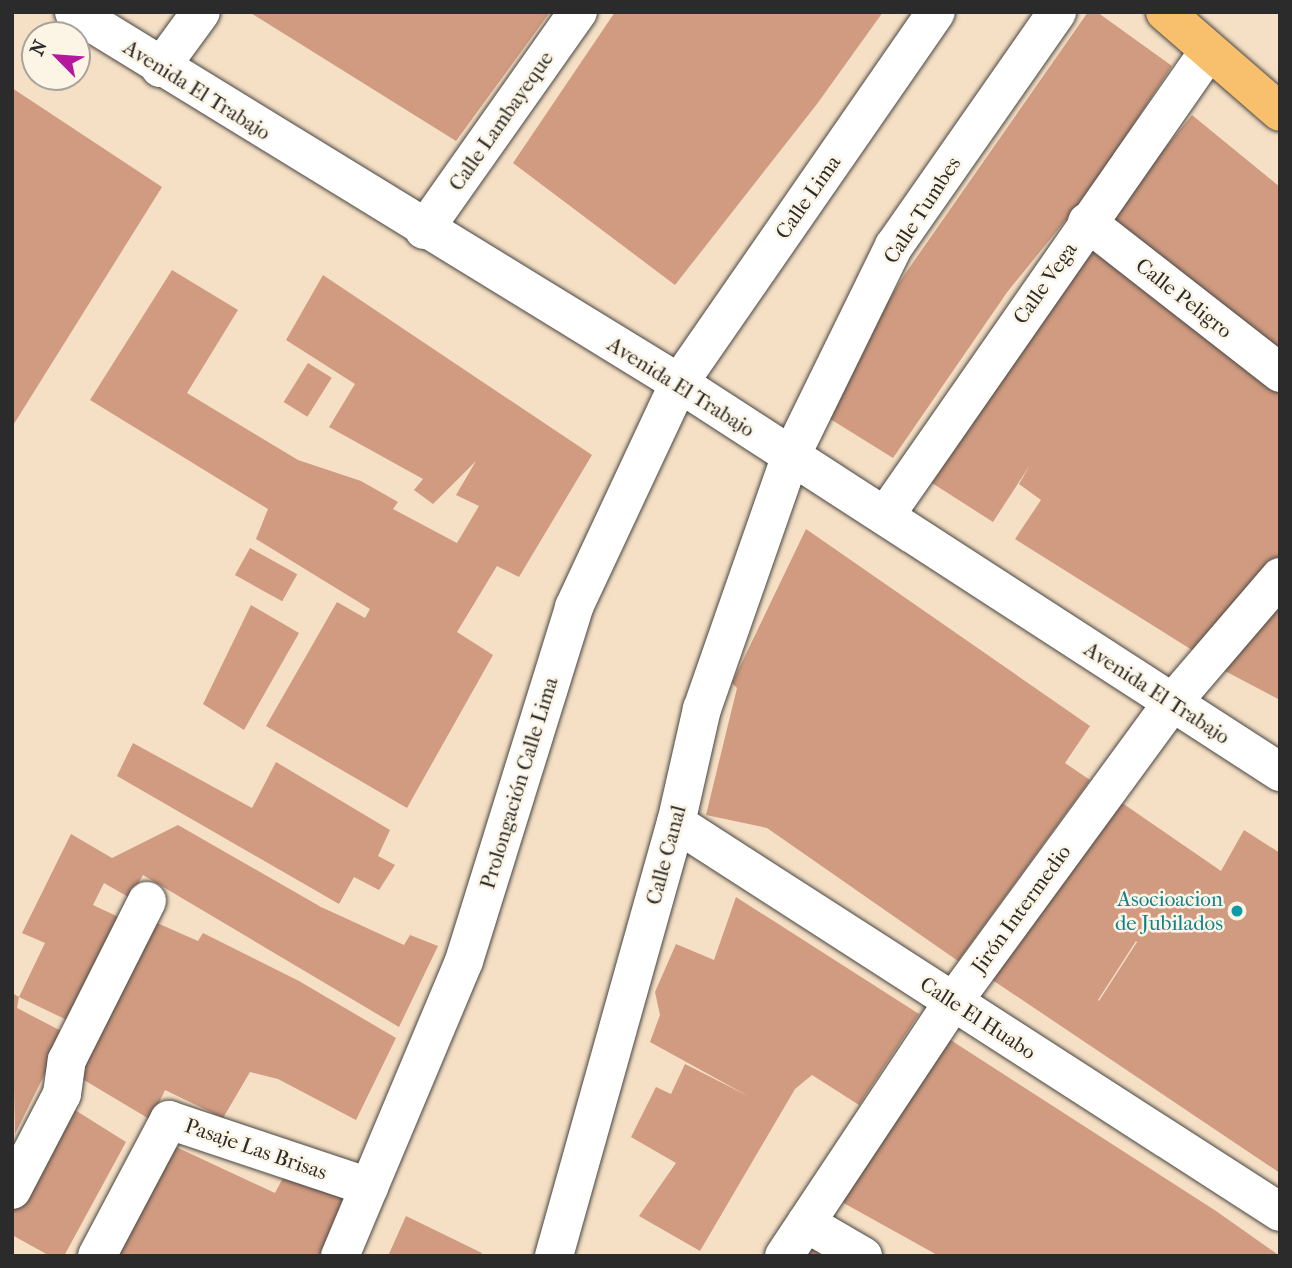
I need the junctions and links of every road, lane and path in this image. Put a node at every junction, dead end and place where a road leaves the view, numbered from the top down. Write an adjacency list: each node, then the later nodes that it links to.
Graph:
1 (74, 12): 8 (street, Avenida El Trabajo)
2 (201, 12): 8 (street)
3 (578, 12): 11 (street, Calle Lambayeque)
4 (936, 12): 13 (street, Calle Lima)
5 (1057, 12): 14 (street, Calle Tumbes)
6 (1165, 12): 7 (main road)
7 (1208, 52): 9 (main road); 10 (street, Calle Vega)
8 (160, 68): 11 (street, Avenida El Trabajo)
9 (1280, 112)
10 (1087, 222): 12 (street, Calle Peligro); 15 (street, Calle Vega)
11 (424, 230): 13 (street, Avenida El Trabajo)
12 (1280, 373)
13 (679, 383): 14 (street, Avenida El Trabajo); 22 (street, Prolongación Calle Lima)
14 (790, 458): 15 (street, Avenida El Trabajo); 19 (street, Calle Canal)
15 (885, 516): 17 (street, Avenida El Trabajo)
16 (1280, 577): 17 (street, Jirón Intermedio)
17 (1172, 703): 18 (street, Avenida El Trabajo); 21 (street, Jirón Intermedio)
18 (1280, 772)
19 (676, 823): 21 (street, Calle El Huabo); 28 (street, Calle Canal)
20 (147, 901): 23 (street)
21 (953, 1002): 24 (street, Calle El Huabo); 25 (street, Jirón Intermedio)
22 (369, 1187): 26 (street, Pasaje Las Brisas); 27 (street, Prolongación Calle Lima)
23 (12, 1190)
24 (1280, 1212)
25 (806, 1223): 29 (street, Jirón Intermedio); 30 (street)
26 (97, 1256)
27 (340, 1256)
28 (554, 1256)
29 (784, 1256)
30 (863, 1256)

